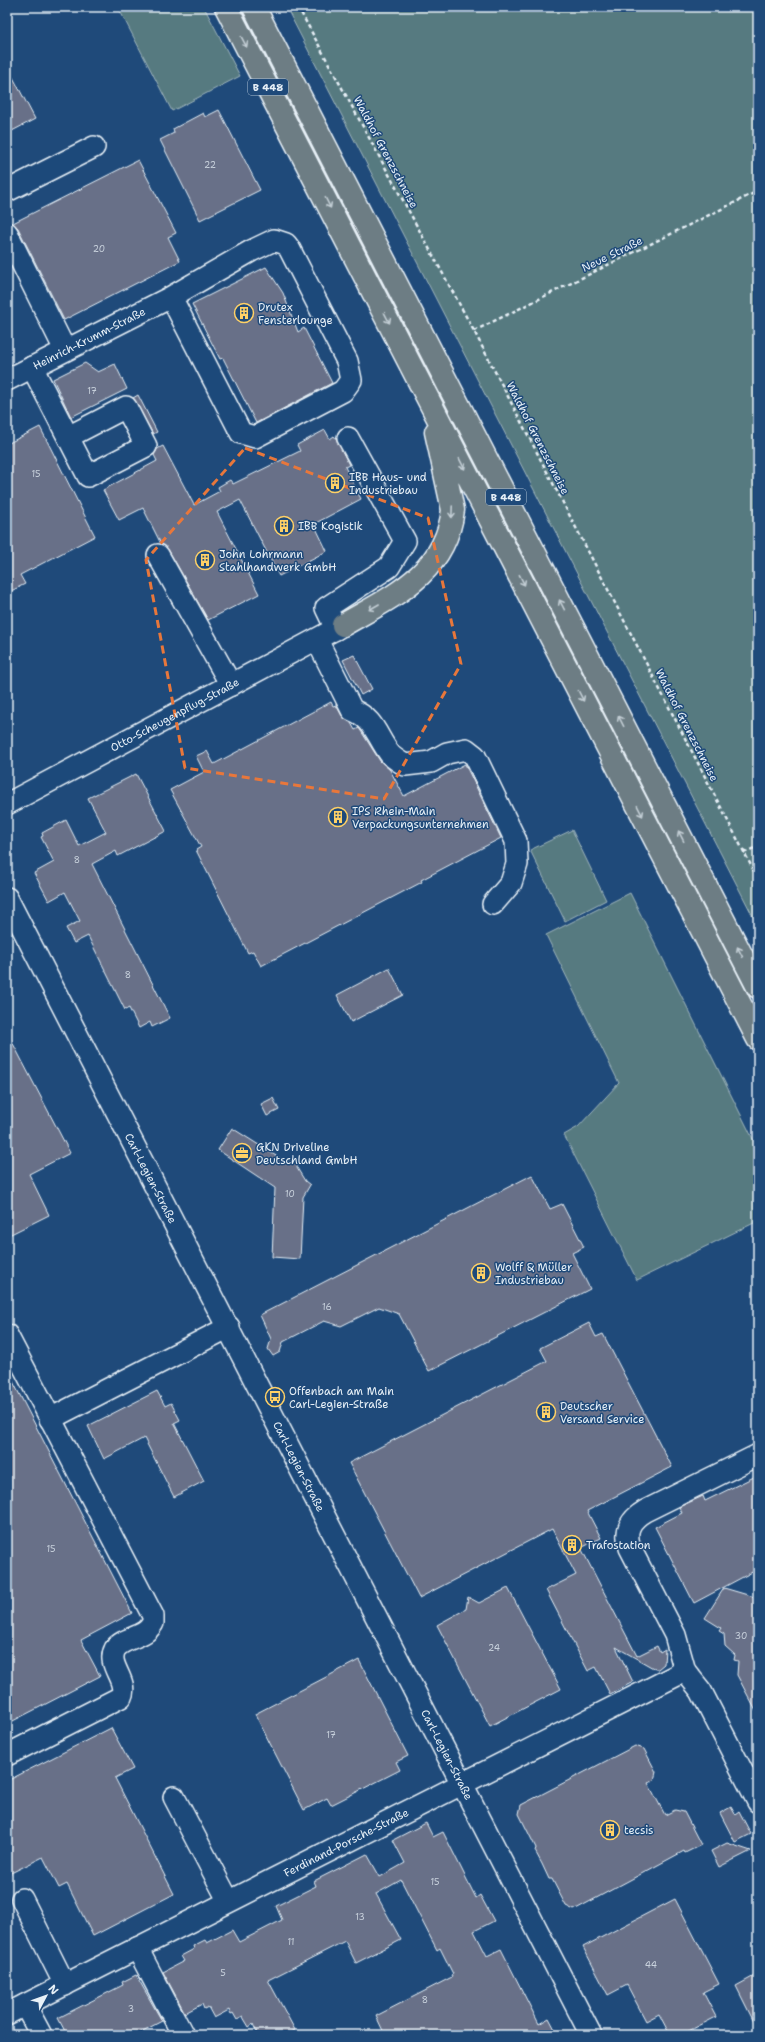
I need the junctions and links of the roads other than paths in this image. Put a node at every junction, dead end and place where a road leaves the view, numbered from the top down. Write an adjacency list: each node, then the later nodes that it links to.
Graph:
1 (226, 7): 10 (main road, B 448, one-way to 10)
2 (254, 7): 20 (main road, B 448, one-way to 2)
3 (94, 147): 4 (street)
4 (7, 190)
5 (7, 233): 7 (street)
6 (171, 297): 6 (street, Heinrich-Krumm-Straße); 7 (street, Heinrich-Krumm-Straße)
7 (65, 350): 8 (street, Heinrich-Krumm-Straße)
8 (32, 367): 9 (street, Heinrich-Krumm-Straße); 11 (street)
9 (7, 380)
10 (425, 392): 14 (main road, one-way to 14); 21 (main road, B 448, one-way to 21)
11 (68, 437)
12 (348, 438): 14 (street)
13 (158, 555): 16 (street)
14 (340, 627): 15 (street, Otto-Scheugenpflug-Straße)
15 (316, 640): 16 (street, Otto-Scheugenpflug-Straße); 19 (street)
16 (231, 685): 17 (street, Otto-Scheugenpflug-Straße)
17 (7, 804)
18 (7, 898): 22 (street, Carl-Legien-Straße)
19 (493, 904)
20 (758, 986)
21 (758, 1039)
22 (228, 1328): 24 (street); 28 (street, Carl-Legien-Straße)
23 (7, 1335): 24 (street)
24 (50, 1418): 27 (street)
25 (758, 1455): 26 (street)
26 (685, 1671): 28 (street, Ferdinand-Porsche-Straße); 30 (street)
27 (7, 1755)
28 (462, 1784): 32 (street, Ferdinand-Porsche-Straße); 38 (street, Carl-Legien-Straße)
29 (174, 1797): 32 (street)
30 (758, 1802)
31 (22, 1899): 34 (street)
32 (228, 1900): 33 (street, Ferdinand-Porsche-Straße)
33 (137, 1948): 34 (street, Ferdinand-Porsche-Straße); 37 (street)
34 (65, 1985): 35 (street, Ferdinand-Porsche-Straße)
35 (16, 2009): 36 (street)
36 (41, 2035)
37 (182, 2035)
38 (591, 2035)

